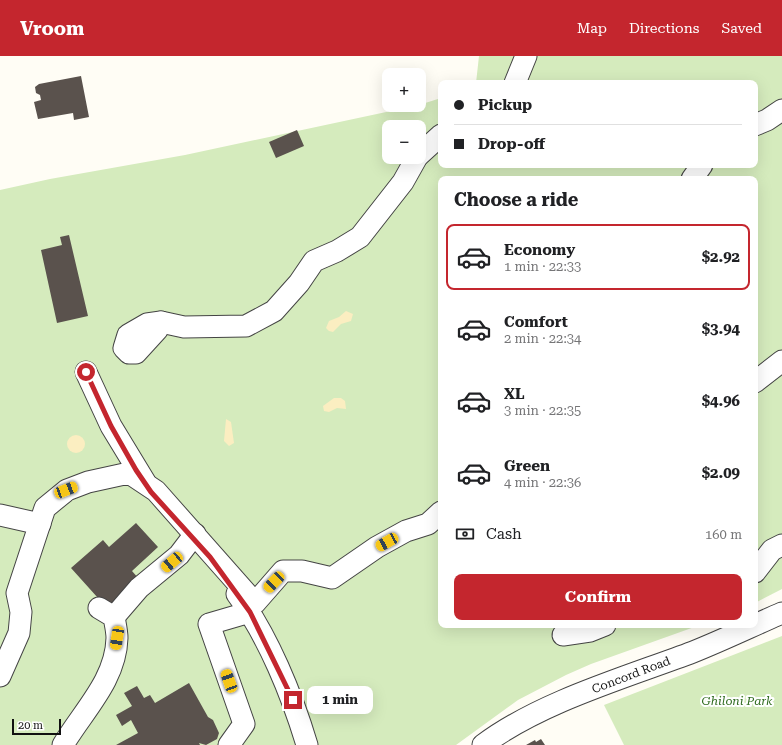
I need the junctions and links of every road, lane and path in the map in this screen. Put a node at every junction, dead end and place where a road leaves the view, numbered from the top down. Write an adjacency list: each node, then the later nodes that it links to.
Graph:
1 (526, 56): 2 (street)
2 (516, 80)
3 (782, 110): 4 (street)
4 (758, 124)
5 (438, 138): 6 (street)
6 (426, 149)
7 (413, 164): 8 (street)
8 (161, 322)
9 (782, 361): 11 (street)
10 (86, 372): 12 (street)
11 (758, 380)
12 (146, 485): 15 (street); 16 (street)
13 (0, 515): 15 (street)
14 (437, 523): 16 (street)
15 (40, 524): 25 (street)
16 (194, 536): 19 (street); 26 (street)
17 (782, 546): 18 (street)
18 (758, 568)
19 (250, 612): 27 (street); 28 (street)
20 (782, 613): 21 (street, Concord Road)
21 (758, 624)
22 (598, 628): 24 (street)
23 (748, 628): 29 (street, Concord Road)
24 (563, 635)
25 (0, 676)
26 (63, 745)
27 (230, 745)
28 (307, 745)
29 (483, 745)

